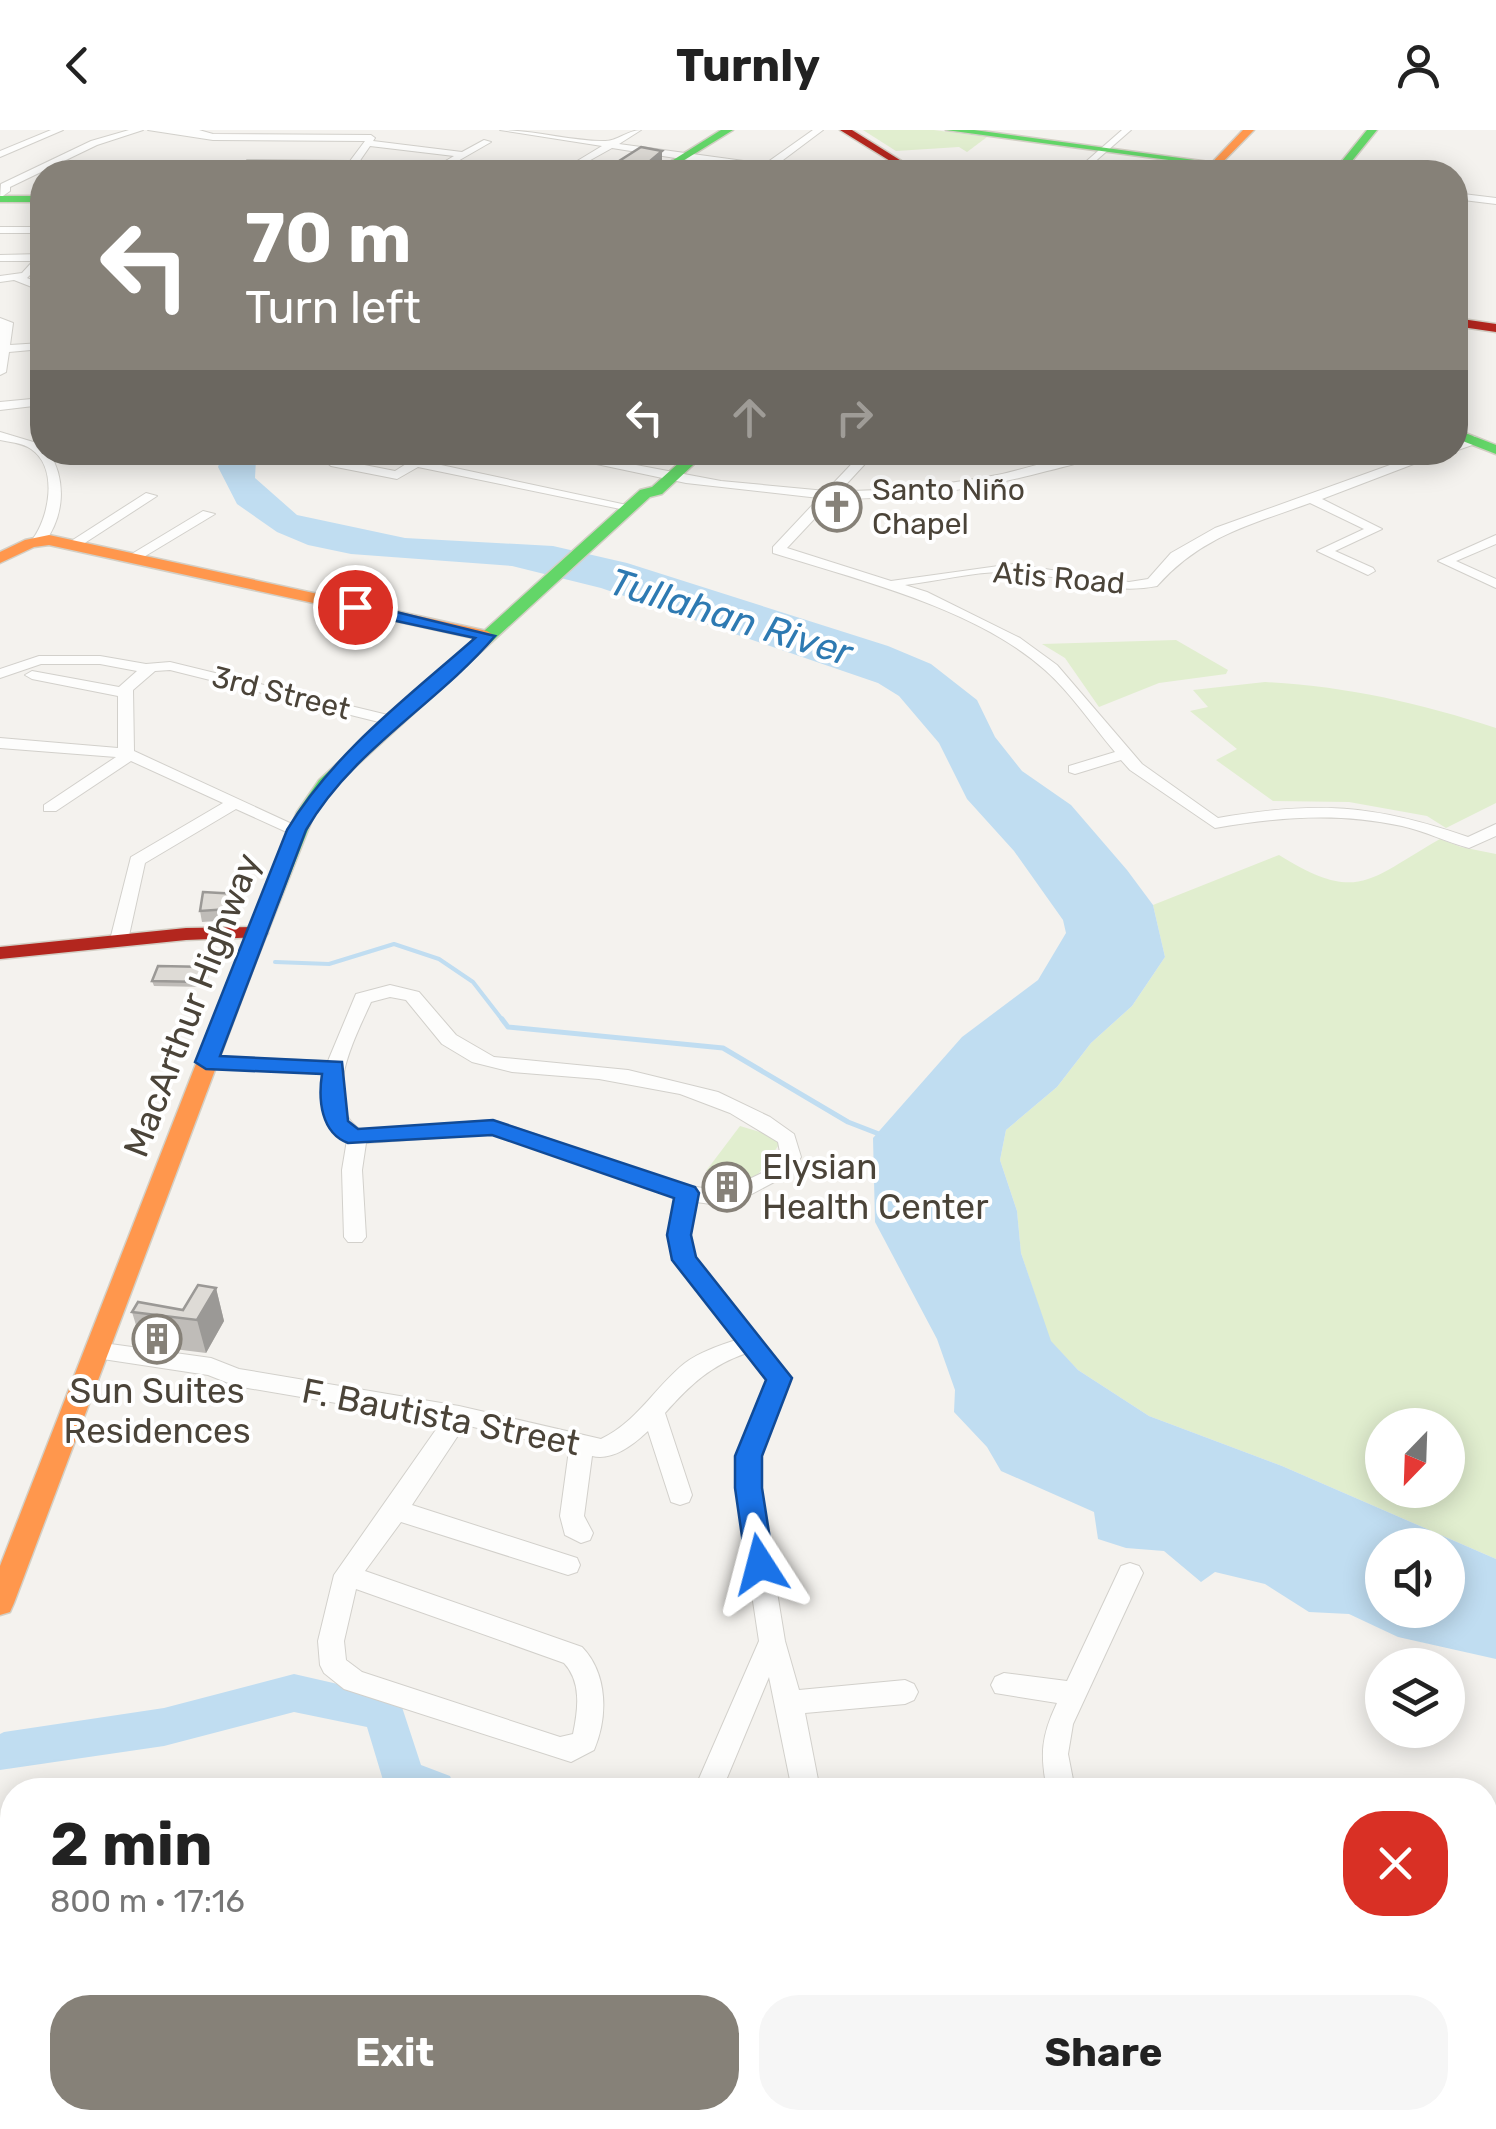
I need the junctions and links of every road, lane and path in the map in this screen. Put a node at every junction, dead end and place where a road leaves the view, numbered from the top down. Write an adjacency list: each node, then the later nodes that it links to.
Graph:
1 (59, 130): 24 (street)
2 (139, 130): 22 (street)
3 (153, 130): 16 (street); 22 (street)
4 (202, 130): 16 (street)
5 (389, 130): 19 (street)
6 (504, 130): 21 (street)
7 (638, 130): 21 (street)
8 (728, 130): 33 (main road)
9 (739, 130): 34 (main road)
10 (819, 130): 35 (street)
11 (846, 130): 36 (main road)
12 (951, 130): 17 (main road)
13 (1127, 130): 23 (street)
14 (1249, 130): 39 (main road)
15 (1372, 130): 40 (main road)
16 (186, 132): 18 (street)
17 (1004, 133): 23 (main road)
18 (273, 138): 19 (street); 28 (street)
19 (370, 141): 25 (street); 29 (street)
20 (488, 142): 25 (street)
21 (610, 146): 31 (street); 32 (street)
22 (82, 150): 26 (street); 27 (street)
23 (1104, 150): 37 (street); 38 (main road)
24 (0, 154)
25 (464, 155): 30 (street)
26 (58, 160)
27 (67, 160)
28 (252, 160)
29 (356, 160)
30 (455, 160)
31 (585, 160)
32 (674, 160)
33 (686, 160)
34 (686, 160)
35 (776, 160)
36 (895, 160)
37 (1092, 160)
38 (1164, 160)
39 (1220, 160)
40 (1348, 160)
41 (30, 173): 42 (street)
42 (17, 192)
43 (1468, 198): 44 (street)
44 (1496, 201)
45 (0, 230): 46 (street)
46 (30, 230)
47 (0, 258): 48 (street)
48 (30, 258)
49 (30, 268): 50 (street)
50 (17, 278): 51 (street); 52 (street)
51 (0, 279)
52 (30, 283)
53 (0, 322): 57 (street)
54 (1468, 324): 55 (main road)
55 (1496, 328)
56 (30, 347): 57 (street)
57 (4, 349): 58 (street)
58 (0, 372)
59 (30, 403): 60 (street)
60 (0, 406)
61 (0, 415): 62 (street)
62 (1, 436): 64 (street)
63 (1470, 438): 65 (main road)
64 (30, 445)
65 (1496, 450)
66 (50, 465): 85 (street)
67 (349, 465): 68 (street)
68 (417, 465)
69 (425, 465): 82 (street)
70 (619, 465): 78 (street)
71 (674, 465): 78 (main road, MacArthur Highway)
72 (680, 465): 78 (main road, MacArthur Highway)
73 (858, 465): 79 (street)
74 (1040, 465): 77 (street)
75 (1059, 465): 77 (street)
76 (1403, 465): 81 (street, Atis Road)
77 (1041, 471): 79 (street)
78 (667, 474): 79 (street); 82 (main road, MacArthur Highway)
79 (830, 494): 90 (street)
80 (151, 496): 86 (street)
81 (1310, 498): 89 (street); 90 (street, Atis Road)
82 (638, 500): 92 (main road, MacArthur Highway)
83 (208, 514): 88 (street)
84 (1496, 539): 91 (street)
85 (39, 540): 86 (main road); 87 (main road)
86 (72, 545): 88 (main road)
87 (0, 558)
88 (132, 558): 92 (main road)
89 (1368, 571)
90 (888, 582): 100 (street)
91 (1496, 584)
92 (487, 636): 97 (main road, MacArthur Highway)
93 (148, 670): 94 (street); 96 (street); 97 (street, 3rd Street)
94 (0, 674)
95 (32, 675): 96 (street)
96 (124, 693): 99 (street)
97 (391, 720): 105 (main road, MacArthur Highway)
98 (0, 744): 99 (street)
99 (128, 754): 102 (street); 103 (street)
100 (1124, 754): 101 (street); 104 (street)
101 (1075, 769)
102 (236, 802): 105 (street); 107 (street)
103 (50, 808)
104 (1496, 829)
105 (296, 830): 106 (main road, MacArthur Highway)
106 (258, 933): 107 (main road); 109 (main road, MacArthur Highway)
107 (119, 940): 108 (main road)
108 (0, 953)
109 (206, 1062): 110 (street); 115 (main road, MacArthur Highway)
110 (334, 1068): 111 (street); 112 (street)
111 (356, 1137): 112 (street); 113 (street)
112 (687, 1193): 114 (street)
113 (355, 1237)
114 (753, 1343): 116 (street, F. Bautista Street); 126 (street)
115 (96, 1350): 117 (street, F. Bautista Street); 125 (main road, MacArthur Highway)
116 (654, 1413): 118 (street, F. Bautista Street); 119 (street)
117 (459, 1415): 118 (street, F. Bautista Street); 120 (street)
118 (582, 1444): 121 (street)
119 (680, 1495)
120 (396, 1510): 122 (street); 124 (street)
121 (581, 1532)
122 (568, 1565)
123 (1130, 1573): 129 (street)
124 (347, 1575): 124 (street)
125 (0, 1604)
126 (772, 1641): 130 (street); 131 (street)
127 (1004, 1685): 129 (street)
128 (905, 1692): 130 (street)
129 (1074, 1693): 133 (street)
130 (790, 1703): 132 (street)
131 (713, 1778)
132 (804, 1778)
133 (1059, 1778)

